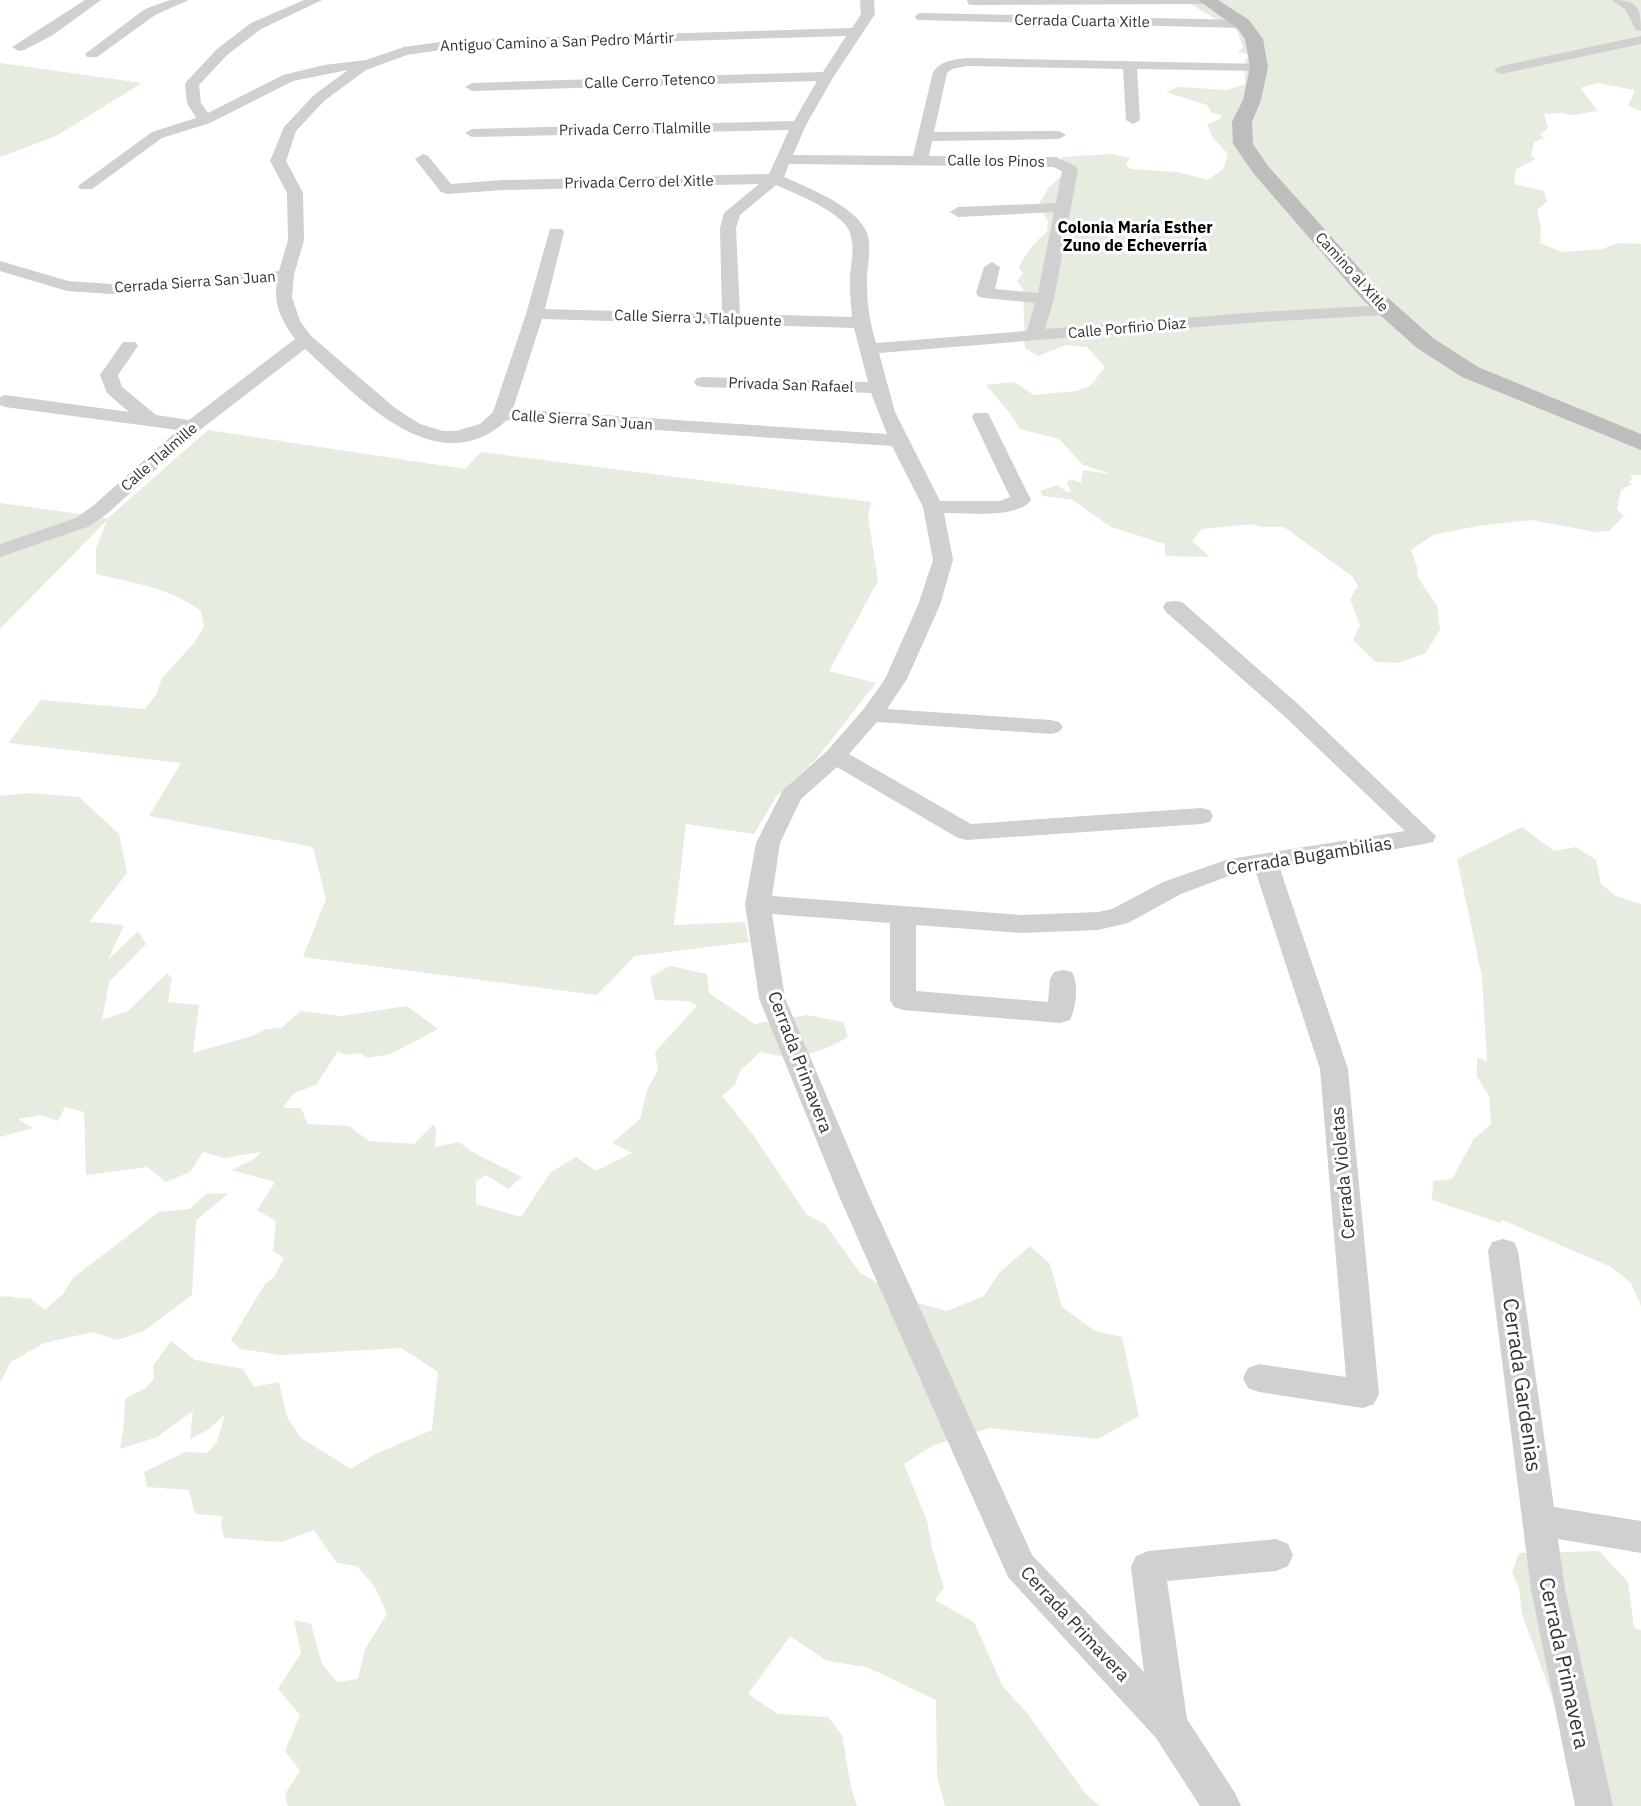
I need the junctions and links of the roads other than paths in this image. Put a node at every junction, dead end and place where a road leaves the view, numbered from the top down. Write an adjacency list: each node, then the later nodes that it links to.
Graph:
1 (94, 0): 13 (street)
2 (182, 0): 14 (street)
3 (315, 0): 21 (street)
4 (867, 0): 11 (street)
5 (1206, 0): 7 (street); 9 (street, Camino al Xitle)
6 (1619, 0): 10 (street)
7 (973, 1)
8 (922, 17): 9 (street, Cerrada Cuarta Xitle)
9 (1243, 24): 17 (street, Camino al Xitle)
10 (1641, 27)
11 (858, 32): 15 (street, Antiguo Camino a San Pedro Mártir); 19 (street)
12 (1641, 40): 18 (street)
13 (19, 47)
14 (92, 54)
15 (372, 63): 21 (street); 37 (street, Antiguo Camino a San Pedro Mártir)
16 (1130, 65): 17 (street); 22 (street); 26 (street)
17 (1260, 67): 39 (street, Camino al Xitle)
18 (1501, 70)
19 (827, 76): 20 (street, Calle Cerro Tetenco); 23 (street)
20 (472, 87)
21 (205, 120): 31 (street)
22 (1132, 120)
23 (798, 125): 24 (street, Privada Cerro Tlalmille); 28 (street)
24 (472, 133)
25 (1059, 135): 26 (street)
26 (926, 137): 29 (street)
27 (423, 159): 30 (street, Privada Cerro del Xitle)
28 (785, 159): 29 (street, Calle los Pinos); 30 (street)
29 (920, 160): 32 (street, Calle los Pinos)
30 (775, 179): 41 (street); 42 (street, Cerrada Primavera)
31 (86, 186)
32 (1063, 207): 33 (street); 38 (street, Calle los Pinos)
33 (958, 212)
34 (556, 232): 40 (street)
35 (0, 266): 37 (street, Cerrada Sierra San Juan)
36 (992, 267): 38 (street)
37 (286, 275): 44 (street, Antiguo Camino a San Pedro Mártir)
38 (1046, 299): 43 (street, Calle los Pinos)
39 (1385, 310): 43 (street, Calle Porfirio Díaz); 55 (street, Camino al Xitle)
40 (535, 314): 41 (street, Calle Sierra J. Tlalpuente); 50 (street)
41 (731, 319): 42 (street, Calle Sierra J. Tlalpuente)
42 (861, 323): 46 (street, Cerrada Primavera)
43 (1034, 336): 46 (street, Calle Porfirio Díaz)
44 (305, 340): 50 (street, Calle Sierra San Juan); 53 (street, Calle Tlalmille)
45 (129, 346): 52 (street)
46 (868, 349): 48 (street, Cerrada Primavera)
47 (703, 382): 48 (street, Privada San Rafael)
48 (879, 388): 54 (street, Cerrada Primavera)
49 (5, 401): 52 (street)
50 (502, 414): 54 (street, Calle Sierra San Juan)
51 (981, 417): 56 (street)
52 (150, 420): 53 (street)
53 (193, 426): 57 (street, Calle Tlalmille)
54 (899, 441): 56 (street, Cerrada Primavera)
55 (1641, 443)
56 (933, 507): 59 (street, Cerrada Primavera)
57 (0, 551)
58 (1174, 607): 63 (street, Cerrada Bugambilias)
59 (871, 715): 60 (street); 61 (street, Cerrada Primavera)
60 (1051, 727)
61 (835, 756): 62 (street); 64 (street, Cerrada Primavera)
62 (1201, 816)
63 (1264, 860): 65 (street, Cerrada Bugambilias); 68 (street, Cerrada Violetas)
64 (759, 904): 65 (street, Cerrada Bugambilias); 72 (street, Cerrada Primavera)
65 (903, 916): 66 (street)
66 (1063, 980)
67 (1503, 1251): 69 (street, Cerrada Gardenias)
68 (1259, 1378)
69 (1540, 1520): 70 (street); 74 (street, Cerrada Primavera)
70 (1641, 1536)
71 (1276, 1555): 72 (street)
72 (1169, 1725): 73 (street, Cerrada Primavera)
73 (1222, 1806)
74 (1594, 1806)

